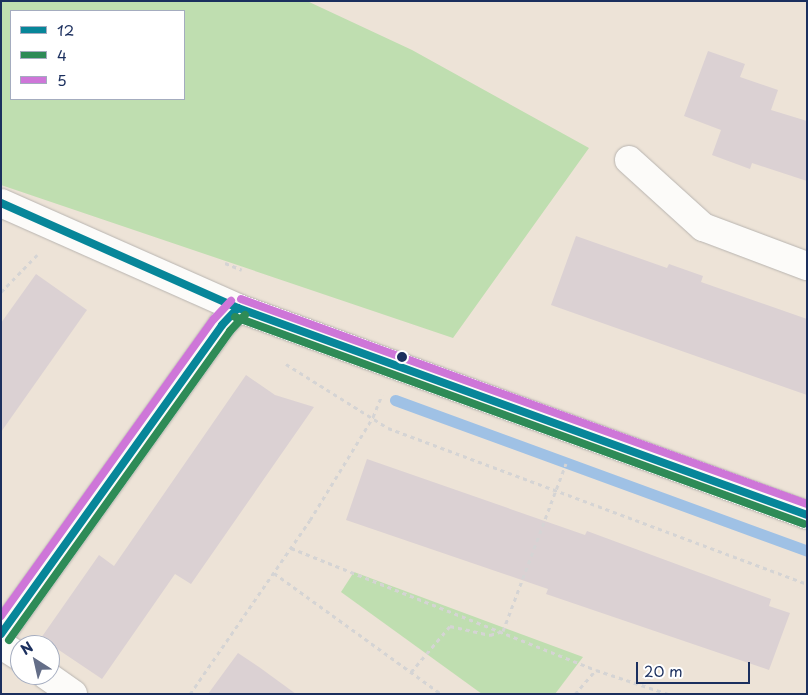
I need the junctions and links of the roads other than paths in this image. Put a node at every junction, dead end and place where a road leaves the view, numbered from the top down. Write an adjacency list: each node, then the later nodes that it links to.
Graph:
1 (629, 160): 3 (street)
2 (1, 204): 4 (street)
3 (807, 266)
4 (238, 308): 5 (street); 6 (street)
5 (807, 515)
6 (1, 634)
7 (60, 685): 8 (street)
8 (73, 694)

